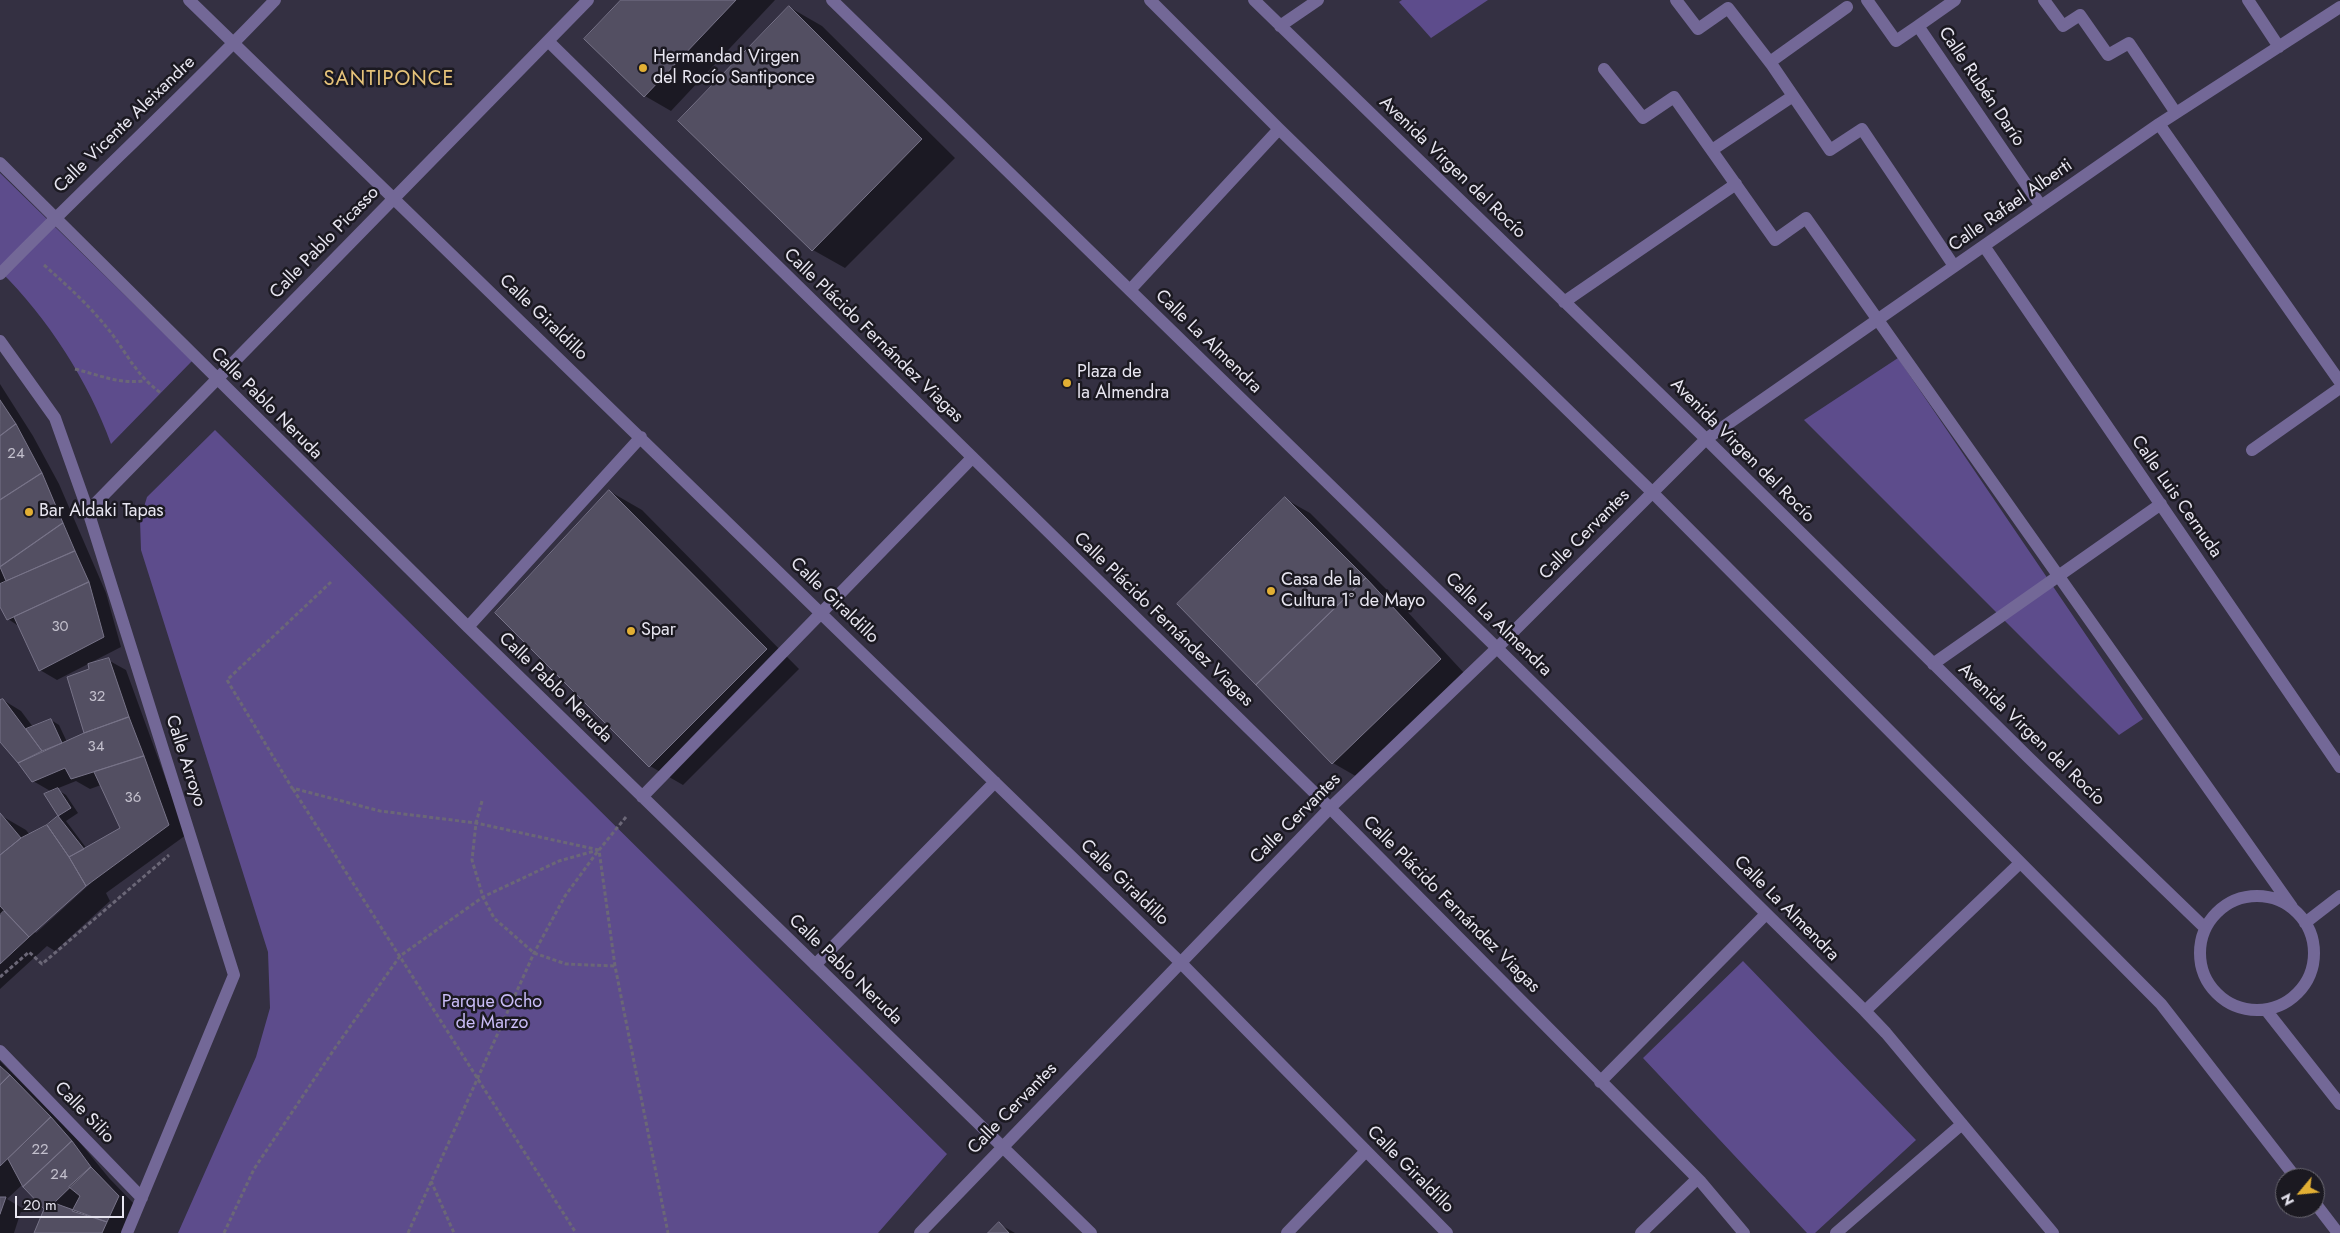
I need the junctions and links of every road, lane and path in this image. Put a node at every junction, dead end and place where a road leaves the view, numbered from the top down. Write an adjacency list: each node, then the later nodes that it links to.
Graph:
1 (189, 0): 18 (street, Calle Giraldillo)
2 (275, 0): 18 (street, Calle Vicente Aleixandre)
3 (588, 0): 17 (street, Calle Pablo Picasso)
4 (832, 0): 36 (street, Calle La Almendra)
5 (1150, 0): 25 (street)
6 (1254, 0): 15 (street, Avenida Virgen del Rocío)
7 (1318, 0): 15 (street)
8 (1676, 0): 20 (street)
9 (1867, 0): 16 (street, Calle Rubén Darío)
10 (1955, 0): 16 (street)
11 (2044, 0): 23 (street)
12 (2248, 0): 19 (street)
13 (1847, 7): 20 (street)
14 (2340, 7): 19 (street, Calle Rafael Alberti)
15 (1280, 26): 37 (street, Avenida Virgen del Rocío)
16 (1918, 26): 30 (street, Calle Rubén Darío)
17 (548, 41): 29 (street, Calle Pablo Picasso); 49 (street, Calle Plácido Fernández Viagas)
18 (234, 44): 29 (street, Calle Giraldillo); 31 (street, Calle Vicente Aleixandre)
19 (2279, 47): 23 (street, Calle Rafael Alberti)
20 (1770, 62): 22 (street)
21 (1604, 69): 26 (street)
22 (1793, 96): 26 (street); 34 (street)
23 (2176, 113): 24 (street, Calle Rafael Alberti)
24 (2159, 124): 30 (street, Calle Rafael Alberti); 43 (street)
25 (1279, 130): 36 (street); 50 (street)
26 (1712, 150): 28 (street)
27 (0, 163): 31 (street, Calle Pablo Neruda)
28 (1736, 184): 37 (street); 38 (street)
29 (393, 197): 41 (street, Calle Pablo Picasso); 46 (street, Calle Giraldillo)
30 (2041, 206): 32 (street, Calle Rafael Alberti)
31 (55, 218): 33 (street, Calle Vicente Aleixandre); 41 (street, Calle Pablo Neruda)
32 (1984, 246): 34 (street, Calle Rafael Alberti); 51 (street, Calle Luis Cernuda)
33 (25, 249): 35 (street, Calle Vicente Aleixandre); 42 (path)
34 (1954, 266): 38 (street, Calle Rafael Alberti)
35 (0, 274)
36 (1130, 290): 57 (street, Calle La Almendra)
37 (1564, 302): 47 (street, Avenida Virgen del Rocío)
38 (1878, 320): 47 (street, Calle Rafael Alberti); 53 (street)
39 (0, 341): 52 (street, Calle Arroyo)
40 (75, 369): 42 (path)
41 (217, 380): 52 (street, Calle Pablo Picasso); 56 (street, Calle Pablo Neruda)
42 (144, 381): 45 (path)
43 (2340, 382)
44 (2340, 388): 48 (street)
45 (161, 393)
46 (640, 437): 55 (street, Calle Giraldillo); 56 (street)
47 (1706, 439): 50 (street, Calle Cervantes); 58 (street, Avenida Virgen del Rocío)
48 (2252, 450)
49 (972, 458): 55 (street); 64 (street, Calle Plácido Fernández Viagas)
50 (1652, 492): 57 (street, Calle Cervantes); 68 (street)
51 (2161, 504): 53 (street); 59 (street, Calle Luis Cernuda)
52 (88, 511): 66 (street, Calle Arroyo)
53 (2058, 576): 58 (street); 71 (street)
54 (331, 582): 61 (path)
55 (821, 613): 60 (street, Calle Giraldillo); 62 (street)
56 (468, 627): 62 (street, Calle Pablo Neruda)
57 (1497, 648): 64 (street, Calle Cervantes); 72 (street, Calle La Almendra)
58 (1933, 664): 74 (street, Avenida Virgen del Rocío)
59 (2340, 766)
60 (995, 782): 77 (street, Calle Giraldillo); 79 (street)
61 (292, 788): 65 (path); 76 (path)
62 (642, 797): 67 (path); 79 (street, Calle Pablo Neruda)
63 (482, 801): 65 (path)
64 (1330, 808): 77 (street, Calle Cervantes); 85 (street, Calle Plácido Fernández Viagas)
65 (476, 823): 67 (path); 70 (path)
66 (191, 836): 80 (path); 93 (street, Calle Arroyo)
67 (599, 850): 70 (path); 75 (path); 78 (path)
68 (2020, 863): 82 (street); 90 (street)
69 (2340, 896): 73 (street)
70 (483, 897): 75 (path); 76 (path)
71 (2292, 908): 73 (street); 74 (street)
72 (1766, 914): 82 (street, Calle La Almendra); 85 (street)
73 (2306, 923): 81 (street)
74 (2205, 928): 81 (street)
75 (534, 953): 78 (path); 84 (path)
76 (400, 956): 84 (path); 96 (path)
77 (1180, 962): 88 (street, Calle Cervantes); 89 (street, Calle Giraldillo)
78 (615, 966): 100 (path)
79 (815, 966): 88 (street, Calle Pablo Neruda)
80 (0, 977)
81 (2266, 1010): 86 (street)
82 (1865, 1011): 87 (street, Calle La Almendra)
83 (0, 1051): 93 (street, Calle Silio)
84 (477, 1080): 92 (path); 99 (path)
85 (1600, 1082): 91 (street, Calle Plácido Fernández Viagas)
86 (2340, 1104)
87 (1962, 1124): 107 (street); 108 (street, Calle La Almendra)
88 (1002, 1147): 101 (street, Calle Cervantes); 102 (street, Calle Pablo Neruda)
89 (1366, 1151): 103 (street); 104 (street, Calle Giraldillo)
90 (2288, 1168)
91 (1697, 1179): 105 (street); 106 (street, Calle Plácido Fernández Viagas)
92 (431, 1181): 97 (path); 98 (path)
93 (142, 1198): 95 (street, Calle Arroyo)
94 (2325, 1216): 109 (street)
95 (128, 1233)
96 (224, 1233)
97 (408, 1233)
98 (454, 1233)
99 (576, 1233)
100 (668, 1233)
101 (920, 1233)
102 (1090, 1233)
103 (1288, 1233)
104 (1447, 1233)
105 (1641, 1233)
106 (1744, 1233)
107 (1836, 1233)
108 (2052, 1233)
109 (2338, 1233)

